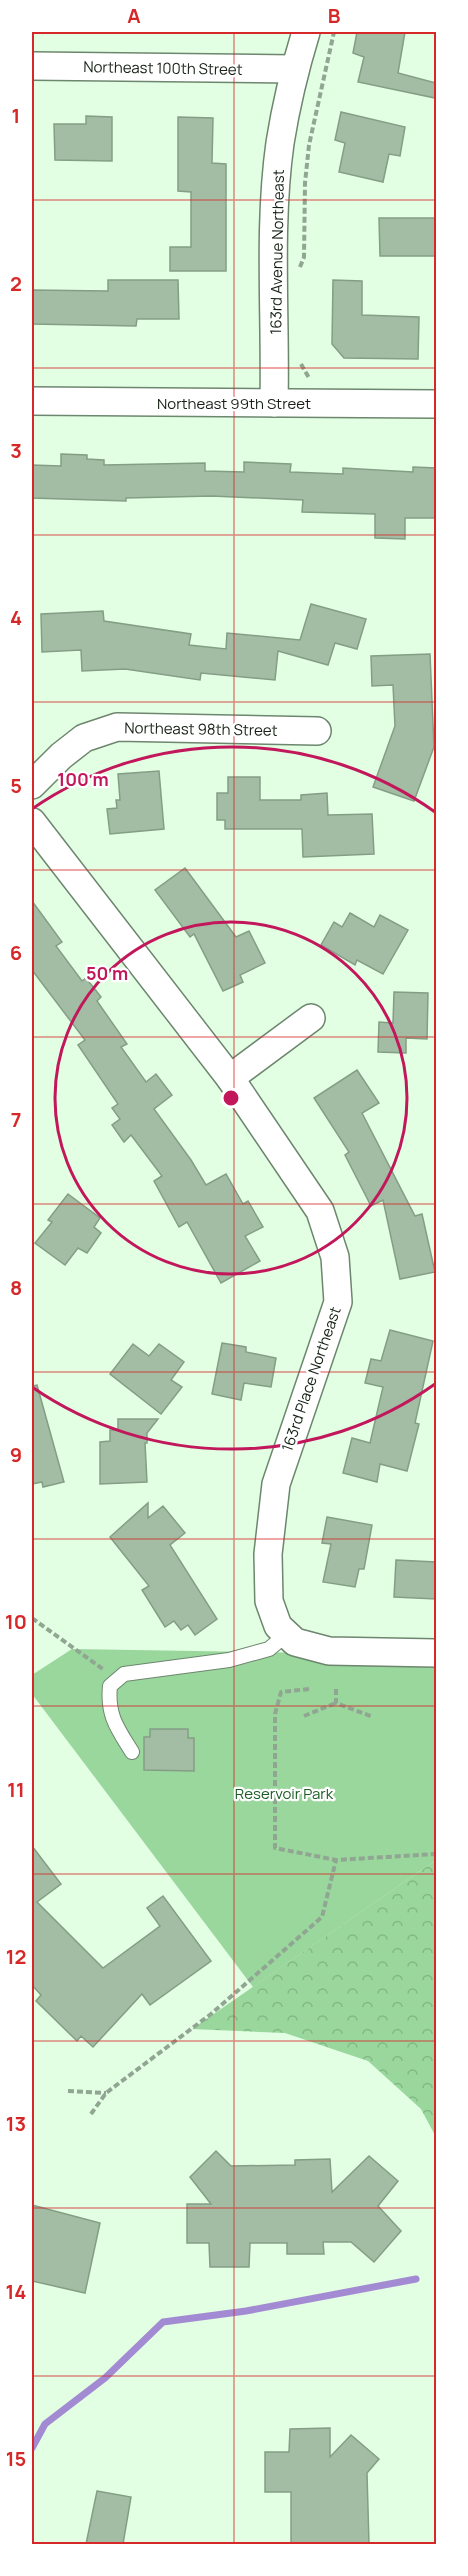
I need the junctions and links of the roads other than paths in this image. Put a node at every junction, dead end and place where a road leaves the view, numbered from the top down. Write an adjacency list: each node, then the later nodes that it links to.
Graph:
1 (306, 32): 3 (street, 163rd Avenue Northeast)
2 (32, 66): 3 (street, Northeast 100th Street)
3 (295, 69): 5 (street, 163rd Avenue Northeast)
4 (32, 401): 5 (street, Northeast 99th Street)
5 (274, 403): 6 (street, Northeast 99th Street)
6 (436, 404)
7 (317, 731): 8 (street, Northeast 98th Street)
8 (32, 785)
9 (32, 822): 11 (street, 163rd Place Northeast)
10 (311, 1018): 11 (street)
11 (230, 1078): 12 (street, 163rd Place Northeast)
12 (286, 1634): 13 (street); 14 (lane)
13 (436, 1653)
14 (132, 1752)

